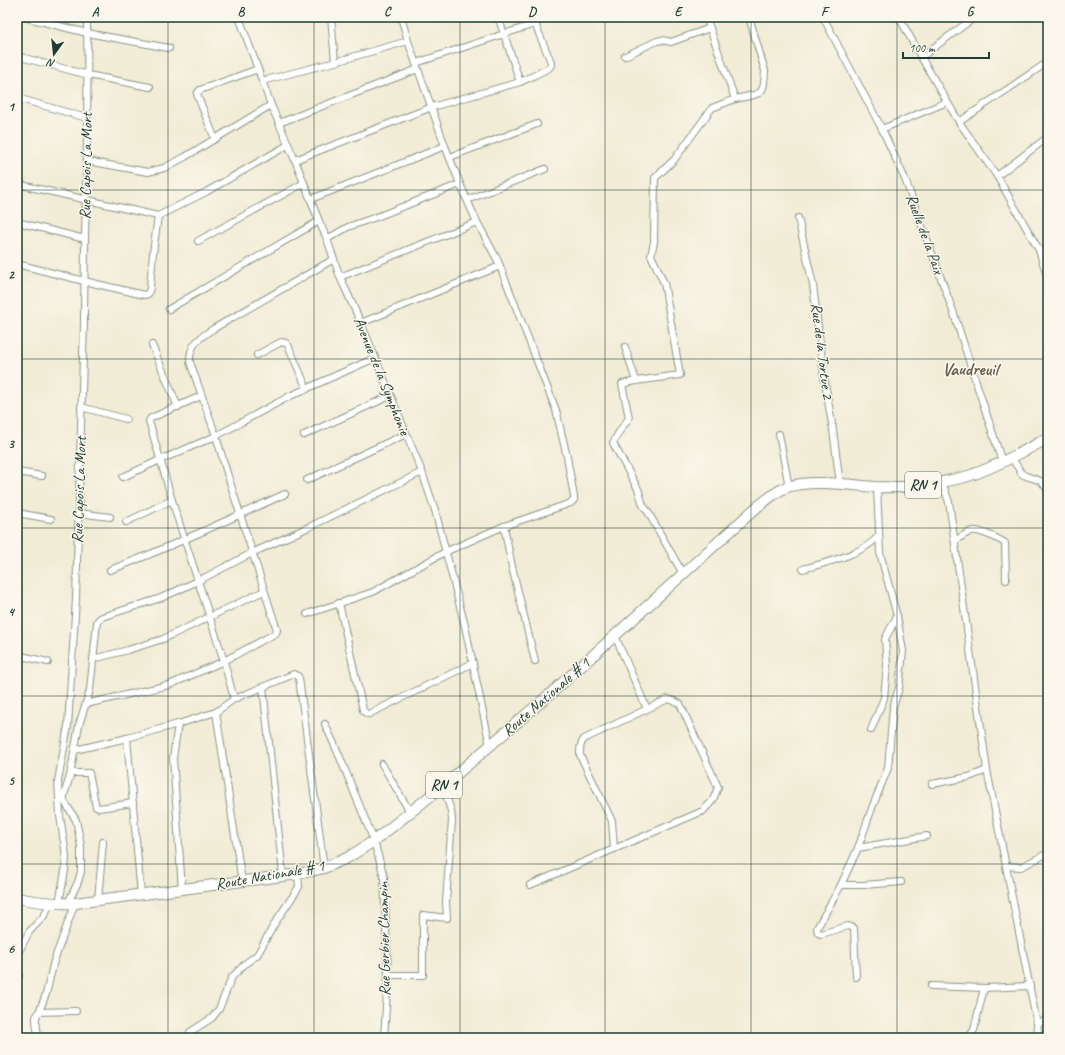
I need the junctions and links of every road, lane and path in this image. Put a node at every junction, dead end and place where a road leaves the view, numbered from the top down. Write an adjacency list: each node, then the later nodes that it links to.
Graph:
1 (24, 17): 16 (street)
2 (87, 17): 16 (street, Rue Capois La Mort)
3 (239, 17): 26 (street, Avenue de la Symphonie)
4 (331, 17): 23 (street)
5 (401, 17): 18 (street)
6 (498, 17): 17 (street)
7 (543, 17): 14 (street)
8 (706, 17): 15 (street)
9 (749, 17): 32 (street)
10 (823, 17): 40 (street, Ruelle de la Paix)
11 (900, 17): 22 (street)
12 (975, 17): 13 (street)
13 (967, 19): 22 (street)
14 (535, 24): 17 (street); 29 (street)
15 (710, 28): 21 (street); 32 (street)
16 (87, 33): 19 (street); 27 (street, Rue Capois La Mort)
17 (504, 34): 25 (street); 29 (street)
18 (408, 41): 23 (street); 25 (street)
19 (169, 48)
20 (17, 56): 27 (street)
21 (624, 56)
22 (921, 57): 33 (street)
23 (335, 62): 28 (street)
24 (1048, 62): 37 (street)
25 (417, 66): 35 (street); 38 (street)
26 (258, 69): 28 (street, Avenue de la Symphonie); 42 (street)
27 (88, 75): 30 (street); 36 (street, Rue Capois La Mort)
28 (262, 81): 34 (street, Avenue de la Symphonie)
29 (520, 82): 35 (street)
30 (150, 87)
31 (17, 98): 36 (street)
32 (736, 99): 77 (street)
33 (947, 102): 37 (street); 40 (street)
34 (271, 105): 38 (street, Avenue de la Symphonie); 42 (street)
35 (432, 107): 44 (street); 46 (street)
36 (87, 118): 47 (street, Rue Capois La Mort)
37 (959, 122): 49 (street)
38 (279, 123): 43 (street, Avenue de la Symphonie)
39 (537, 124): 45 (street)
40 (882, 129): 89 (street, Ruelle de la Paix)
41 (1048, 138): 49 (street)
42 (215, 139): 47 (street)
43 (288, 145): 46 (street, Avenue de la Symphonie); 56 (street)
44 (445, 146): 45 (street); 53 (street)
45 (450, 157): 52 (street)
46 (295, 160): 50 (street, Avenue de la Symphonie)
47 (87, 161): 54 (street, Rue Capois La Mort)
48 (545, 169): 55 (street)
49 (997, 176): 65 (street)
50 (304, 182): 53 (street, Avenue de la Symphonie); 63 (street)
51 (17, 184): 54 (street)
52 (460, 184): 55 (street); 62 (street)
53 (311, 199): 58 (street, Avenue de la Symphonie)
54 (86, 200): 56 (street); 61 (street, Rue Capois La Mort)
55 (467, 200): 60 (street)
56 (158, 216): 70 (street)
57 (798, 218): 97 (street, Rue de la Tortue 2)
58 (319, 221): 62 (street, Avenue de la Symphonie); 71 (street)
59 (17, 222): 61 (street)
60 (477, 222): 67 (street); 68 (street)
61 (85, 239): 70 (street, Rue Capois La Mort)
62 (327, 239): 64 (street, Avenue de la Symphonie)
63 (198, 241)
64 (334, 259): 68 (street, Avenue de la Symphonie); 79 (street)
65 (1045, 259): 69 (street)
66 (17, 264): 70 (street)
67 (500, 266): 72 (street); 109 (street)
68 (340, 277): 72 (street, Avenue de la Symphonie)
69 (1048, 279)
70 (84, 281): 82 (street, Rue Capois La Mort)
71 (169, 309)
72 (361, 323): 76 (street, Avenue de la Symphonie)
73 (152, 345): 81 (street)
74 (625, 347): 77 (street)
75 (257, 355): 78 (street)
76 (375, 358): 78 (street); 80 (street, Avenue de la Symphonie)
77 (636, 381): 117 (street)
78 (306, 389): 87 (street)
79 (201, 396): 81 (street); 87 (street)
80 (390, 396): 84 (street, Avenue de la Symphonie); 86 (street)
81 (178, 406): 90 (street)
82 (81, 407): 83 (street); 104 (street, Rue Capois La Mort)
83 (126, 419)
84 (406, 434): 92 (street, Avenue de la Symphonie); 95 (street)
85 (779, 434): 98 (street)
86 (304, 435)
87 (216, 436): 90 (street); 105 (street)
88 (1048, 438): 89 (main road, Route Nationale # 1 / RN 1)
89 (1007, 459): 96 (main road, Route Nationale # 1 / RN 1); 100 (street, Ruelle de la Paix)
90 (160, 460): 94 (street); 102 (street)
91 (17, 472): 93 (street)
92 (422, 472): 113 (street, Avenue de la Symphonie); 114 (street)
93 (42, 476)
94 (123, 478)
95 (307, 480)
96 (942, 482): 99 (main road, Route Nationale # 1 / RN 1); 112 (street)
97 (840, 484): 98 (main road, Route Nationale # 1 / RN 1); 99 (main road, Route Nationale # 1 / RN 1)
98 (788, 487): 117 (main road, Route Nationale # 1 / RN 1)
99 (877, 487): 110 (street)
100 (1048, 490)
101 (285, 494): 105 (street)
102 (172, 500): 108 (street); 111 (street)
103 (17, 513): 107 (street)
104 (78, 513): 106 (street); 168 (street, Rue Capois La Mort)
105 (240, 514): 111 (street); 114 (street)
106 (110, 518)
107 (51, 519)
108 (126, 522)
109 (504, 526): 113 (street); 129 (street)
110 (879, 535): 115 (street); 123 (street)
111 (184, 540): 116 (street); 119 (street)
112 (955, 541): 118 (street); 144 (street)
113 (445, 552): 121 (street); 131 (street, Avenue de la Symphonie)
114 (252, 553): 119 (street); 120 (street)
115 (803, 569)
116 (110, 570)
117 (683, 574): 125 (main road, Route Nationale # 1 / RN 1)
118 (1006, 580)
119 (198, 581): 124 (street); 127 (street)
120 (264, 591): 124 (street); 128 (street)
121 (339, 603): 122 (street); 131 (street)
122 (307, 614)
123 (897, 616): 139 (street); 153 (street)
124 (210, 617): 127 (street); 128 (street)
125 (615, 636): 135 (street); 141 (main road, Route Nationale # 1 / RN 1)
126 (17, 655): 130 (street)
127 (93, 659): 134 (street)
128 (224, 661): 133 (street); 134 (street)
129 (535, 661)
130 (48, 662)
131 (473, 663): 141 (street, Avenue de la Symphonie)
132 (263, 687): 133 (street); 157 (street); 159 (street)
133 (234, 699): 136 (street)
134 (86, 704): 142 (street)
135 (647, 709): 154 (street); 154 (street)
136 (216, 712): 137 (street); 160 (street)
137 (178, 724): 140 (street); 164 (street)
138 (325, 724): 151 (street, Rue Gerbier Champin)
139 (871, 730)
140 (127, 738): 142 (street); 148 (street)
141 (490, 746): 147 (main road, Route Nationale # 1 / RN 1)
142 (75, 750): 145 (street)
143 (382, 764): 149 (street)
144 (987, 770): 146 (street); 156 (street)
145 (71, 773): 148 (street); 168 (street)
146 (932, 784)
147 (443, 786): 149 (main road, Route Nationale # 1 / RN 1); 171 (street)
148 (133, 803): 165 (street)
149 (410, 812): 151 (main road, Route Nationale # 1 / RN 1)
150 (927, 836): 153 (street)
151 (374, 841): 157 (main road, Route Nationale # 1 / RN 1); 171 (street, Rue Gerbier Champin)
152 (103, 842): 167 (street)
153 (858, 848): 162 (street)
154 (614, 849): 163 (street)
155 (1048, 853): 156 (street)
156 (1006, 866): 175 (street)
157 (324, 868): 158 (main road, Route Nationale # 1 / RN 1)
158 (298, 874): 159 (main road, Route Nationale # 1 / RN 1); 182 (street)
159 (283, 875): 160 (main road, Route Nationale # 1 / RN 1)
160 (242, 882): 164 (main road, Route Nationale # 1 / RN 1)
161 (901, 882): 162 (street)
162 (840, 884): 172 (street)
163 (530, 885)
164 (182, 890): 165 (main road, Route Nationale # 1 / RN 1)
165 (141, 895): 167 (main road, Route Nationale # 1 / RN 1)
166 (17, 898): 168 (main road, Route Nationale # 1 / RN 1)
167 (98, 900): 168 (main road, Route Nationale # 1 / RN 1)
168 (63, 903): 169 (street); 178 (street)
169 (17, 955)
170 (17, 968): 173 (street)
171 (388, 975): 183 (street, Rue Gerbier Champin)
172 (856, 976)
173 (17, 980)
174 (931, 986): 176 (street)
175 (1030, 986): 176 (street); 180 (street)
176 (985, 988): 184 (street)
177 (76, 1011): 178 (street)
178 (39, 1012): 181 (street)
179 (1048, 1019): 180 (street)
180 (1037, 1024): 185 (street)
181 (40, 1038)
182 (189, 1038)
183 (384, 1038)
184 (968, 1038)
185 (1038, 1038)

